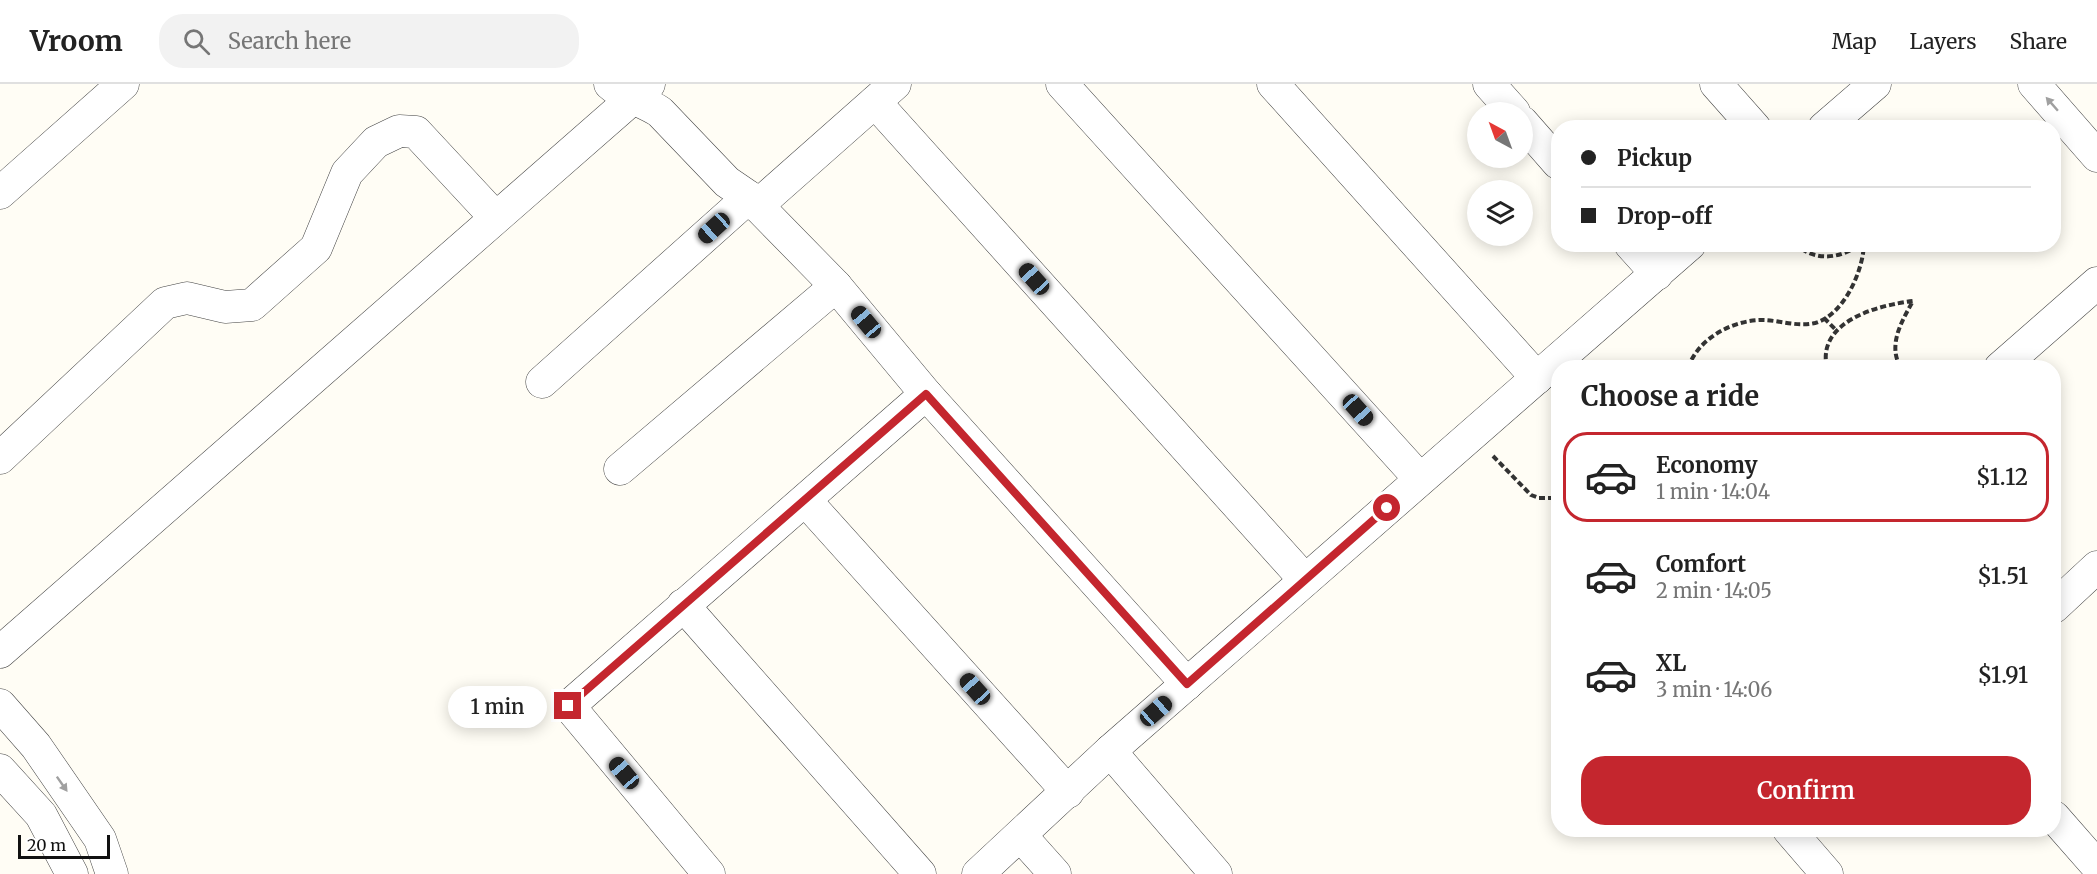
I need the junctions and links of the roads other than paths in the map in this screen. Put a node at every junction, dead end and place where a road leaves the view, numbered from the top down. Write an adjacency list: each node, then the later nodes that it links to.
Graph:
1 (123, 84): 16 (street)
2 (1062, 84): 32 (street)
3 (1273, 84): 27 (street)
4 (1489, 84): 10 (street)
5 (1716, 84): 11 (street)
6 (1875, 84): 12 (street)
7 (2034, 84): 15 (street, one-way to 7)
8 (630, 88): 17 (street); 18 (street)
9 (885, 93): 17 (street); 35 (street)
10 (1505, 102)
11 (1748, 120)
12 (1833, 120)
13 (1533, 135): 14 (street)
14 (1551, 155)
15 (2097, 156)
16 (0, 194)
17 (753, 201): 23 (street); 28 (street)
18 (495, 217): 30 (street); 38 (street)
19 (1637, 252): 21 (street)
20 (1681, 252): 21 (street)
21 (1657, 274): 24 (street)
22 (2097, 283): 25 (street)
23 (836, 286): 29 (street); 31 (street)
24 (1558, 360)
25 (2009, 360)
26 (1551, 366): 27 (street)
27 (1537, 378): 32 (street)
28 (542, 382)
29 (926, 394): 33 (street); 39 (street)
30 (0, 458)
31 (620, 469)
32 (1420, 479): 35 (street)
33 (806, 501): 37 (street); 44 (street)
34 (2097, 567): 36 (street)
35 (1305, 580): 39 (street)
36 (2061, 600)
37 (683, 605): 51 (street); 52 (street)
38 (0, 652)
39 (1187, 684): 42 (street)
40 (0, 705): 41 (street)
41 (36, 746): 43 (street); 50 (street, one-way to 50)
42 (1110, 751): 44 (street); 55 (street)
43 (1, 771): 49 (street)
44 (1068, 792): 46 (street)
45 (2061, 825): 48 (street)
46 (1021, 836): 53 (street); 54 (street)
47 (1800, 837): 56 (street)
48 (2097, 866)
49 (72, 874)
50 (112, 874)
51 (708, 874)
52 (920, 874)
53 (978, 874)
54 (1055, 874)
55 (1216, 874)
56 (1827, 874)

